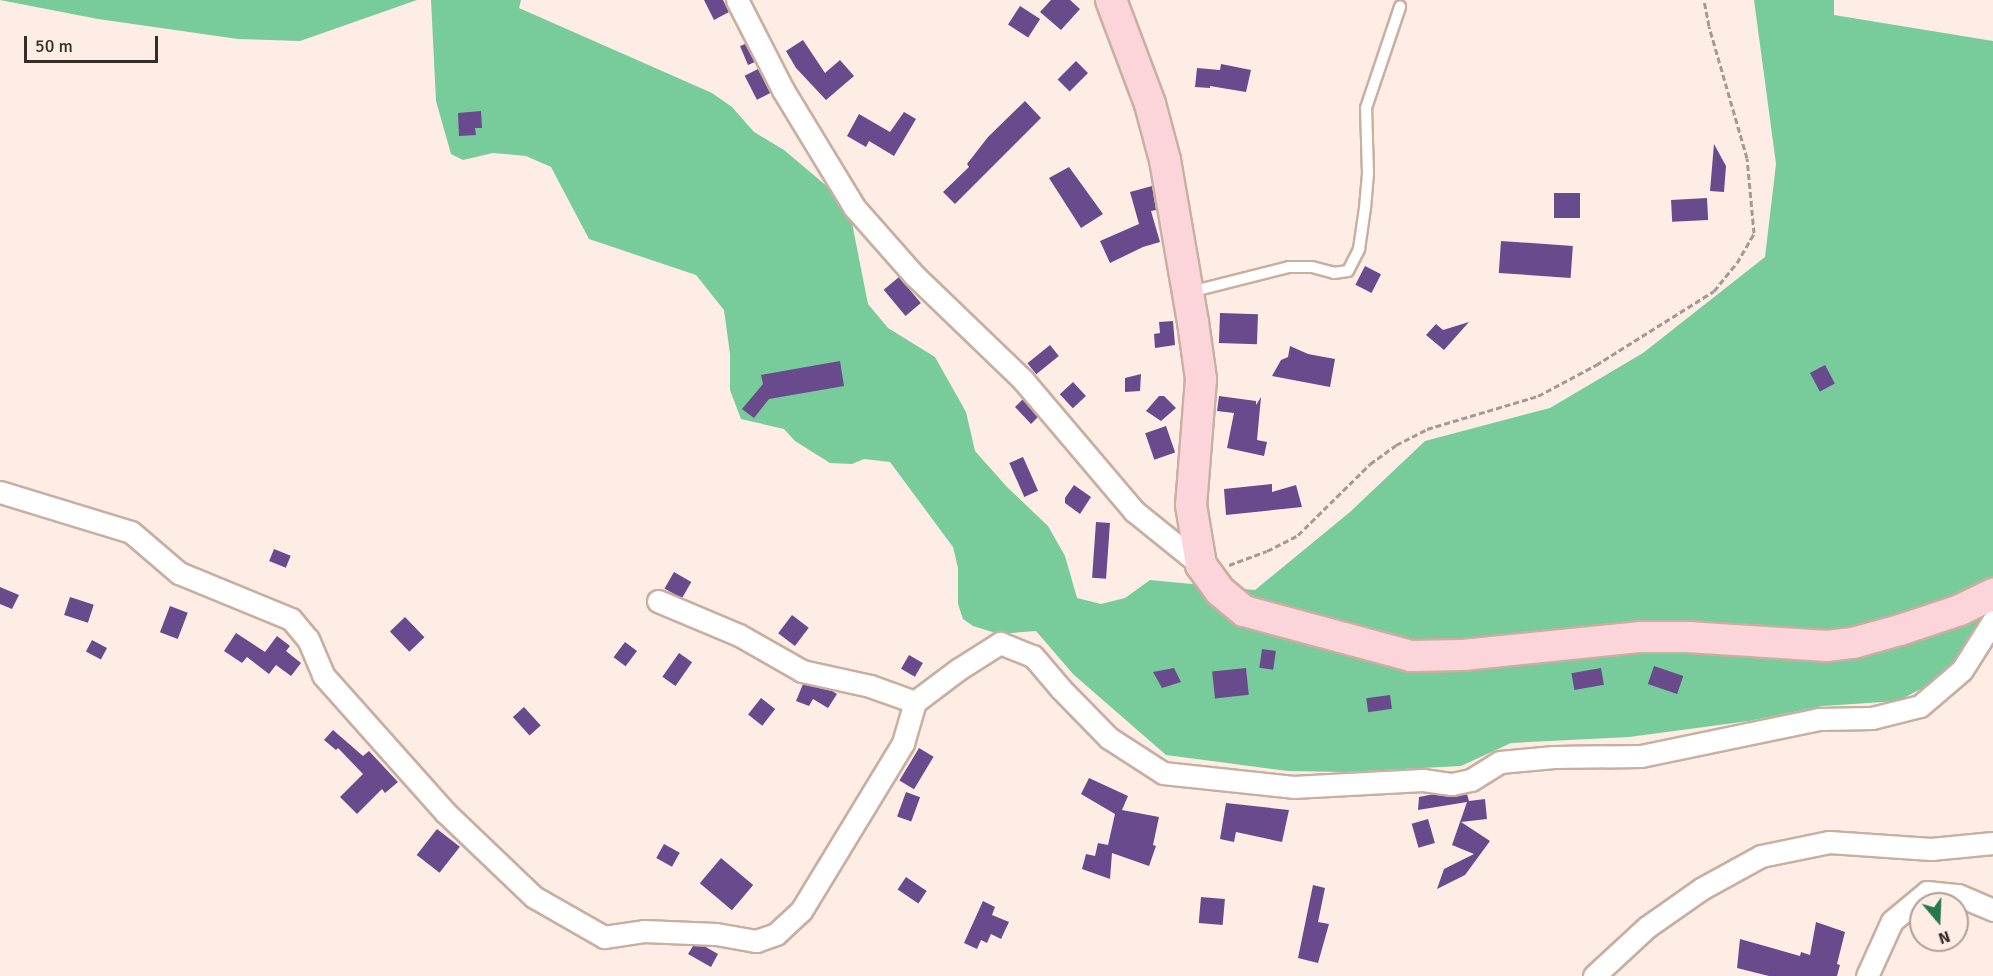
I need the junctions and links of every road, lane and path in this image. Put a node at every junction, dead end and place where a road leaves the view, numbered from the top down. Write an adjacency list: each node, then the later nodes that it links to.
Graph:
1 (737, 0): 7 (street)
2 (1111, 0): 5 (main road)
3 (1704, 0): 7 (path)
4 (1400, 7): 5 (lane)
5 (1188, 292): 7 (main road)
6 (0, 492): 11 (street)
7 (1203, 569): 8 (main road)
8 (1993, 594)
9 (658, 601): 11 (street)
10 (1993, 621): 11 (street)
11 (915, 702)
12 (1993, 843): 14 (street)
13 (1993, 910): 15 (street)
14 (1594, 976)
15 (1867, 976)

